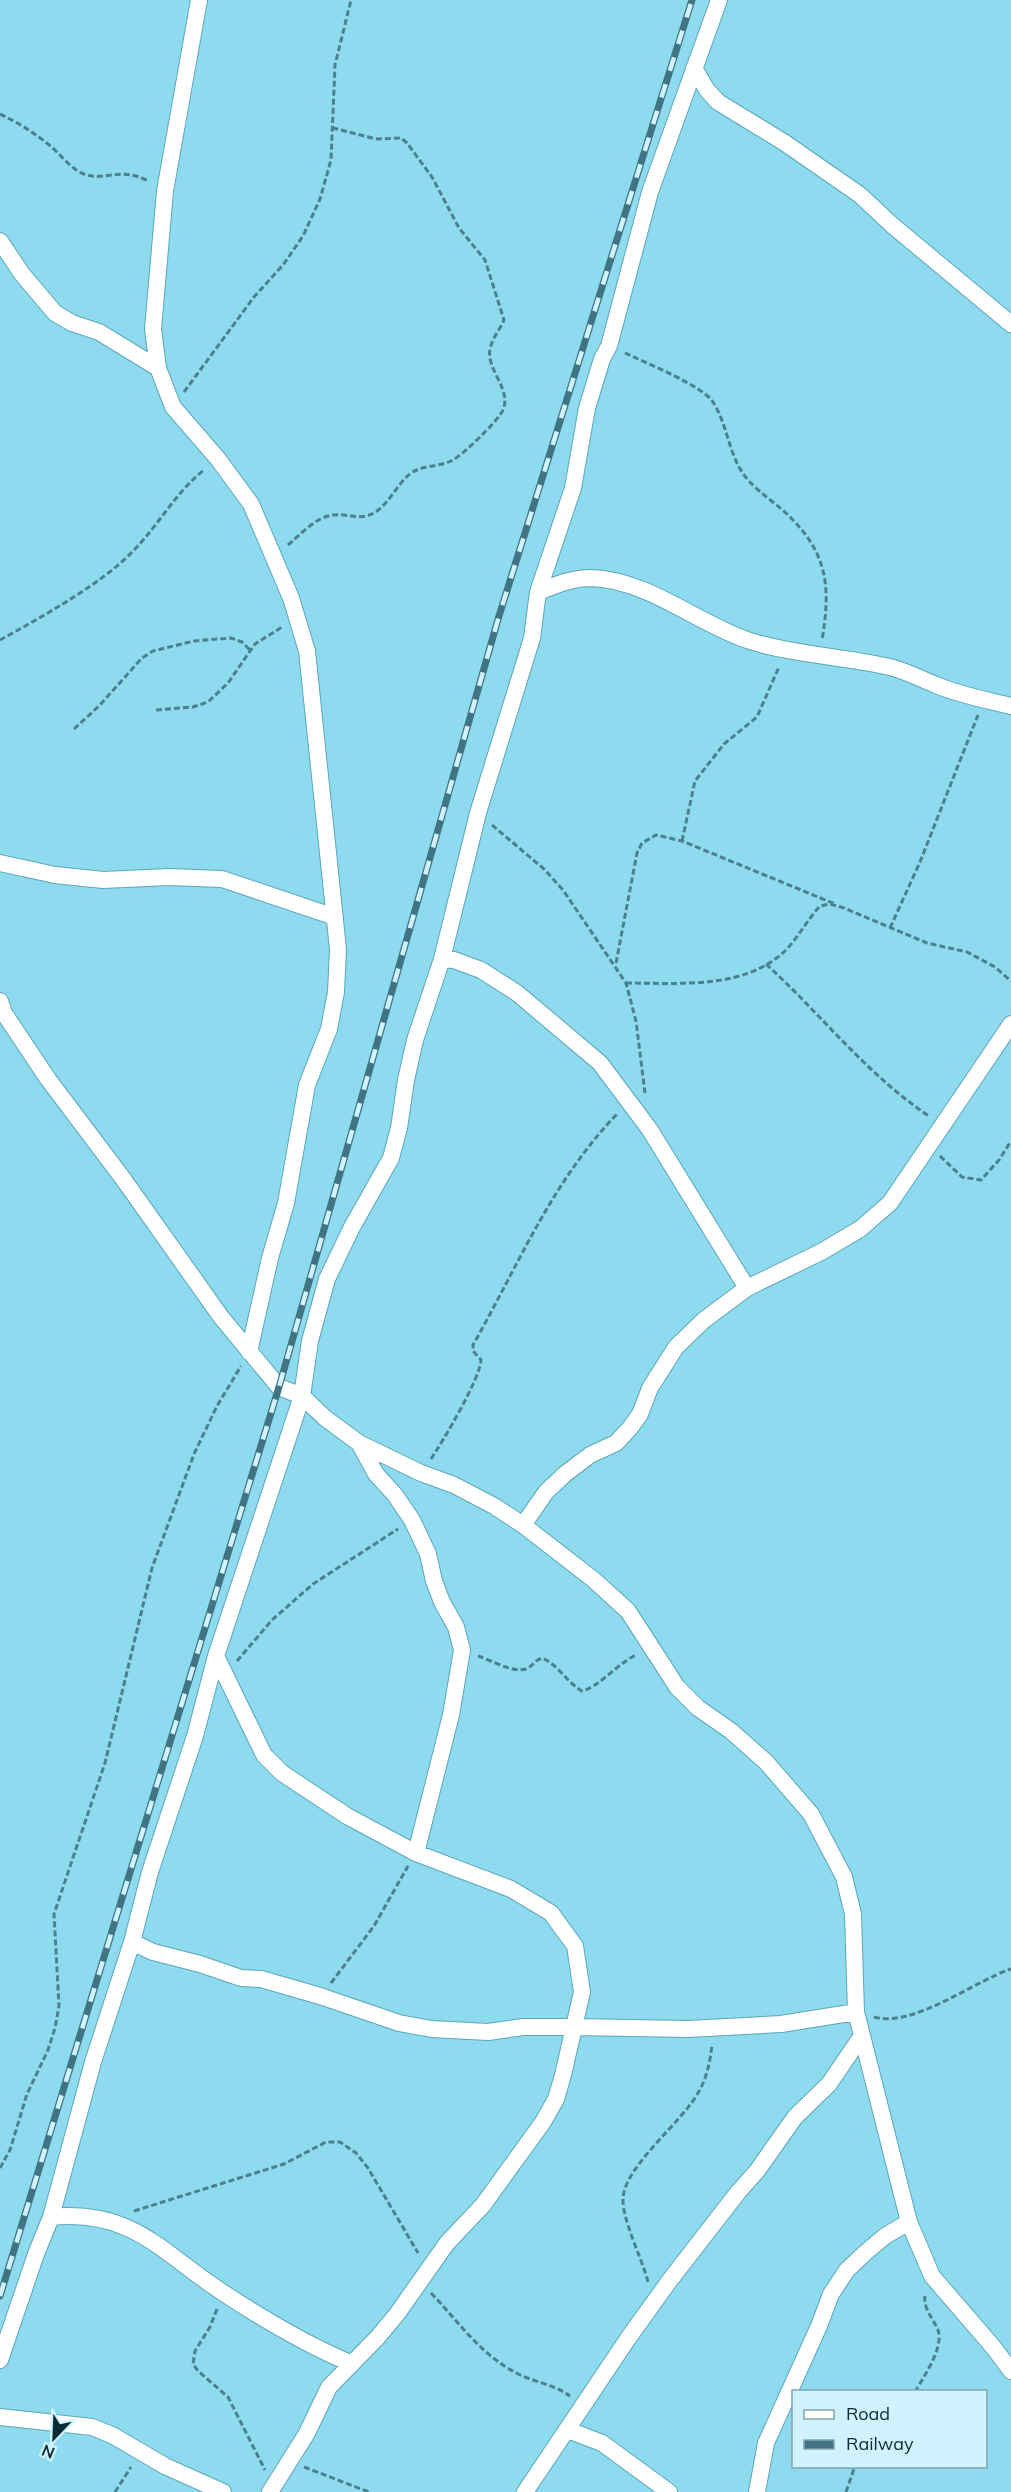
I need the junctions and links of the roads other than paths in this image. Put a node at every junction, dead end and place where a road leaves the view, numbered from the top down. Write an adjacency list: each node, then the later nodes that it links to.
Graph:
1 (199, 0): 6 (street)
2 (719, 0): 3 (street)
3 (694, 68): 5 (street); 7 (street)
4 (0, 241): 6 (street)
5 (1011, 324)
6 (158, 368): 10 (street)
7 (538, 592): 8 (street); 11 (street)
8 (1011, 706)
9 (0, 862): 10 (street)
10 (335, 917): 15 (street)
11 (442, 958): 14 (street); 16 (street)
12 (0, 1002): 15 (street)
13 (1011, 1024): 14 (street)
14 (747, 1288): 18 (street)
15 (249, 1352): 16 (street)
16 (302, 1396): 17 (street); 19 (street)
17 (359, 1443): 18 (street); 20 (street)
18 (523, 1525): 22 (street)
19 (216, 1656): 20 (street); 21 (street)
20 (416, 1853): 23 (street)
21 (132, 1942): 23 (street); 25 (street)
22 (856, 2012): 23 (street); 24 (street)
23 (574, 2027): 28 (street)
24 (861, 2037): 26 (street); 31 (street)
25 (51, 2217): 27 (street); 28 (street)
26 (909, 2223): 29 (street); 36 (street)
27 (0, 2360)
28 (350, 2363): 32 (street)
29 (1011, 2371)
30 (0, 2417): 33 (street)
31 (568, 2430): 34 (street); 35 (street)
32 (272, 2489)
33 (223, 2492)
34 (525, 2492)
35 (669, 2492)
36 (757, 2492)

